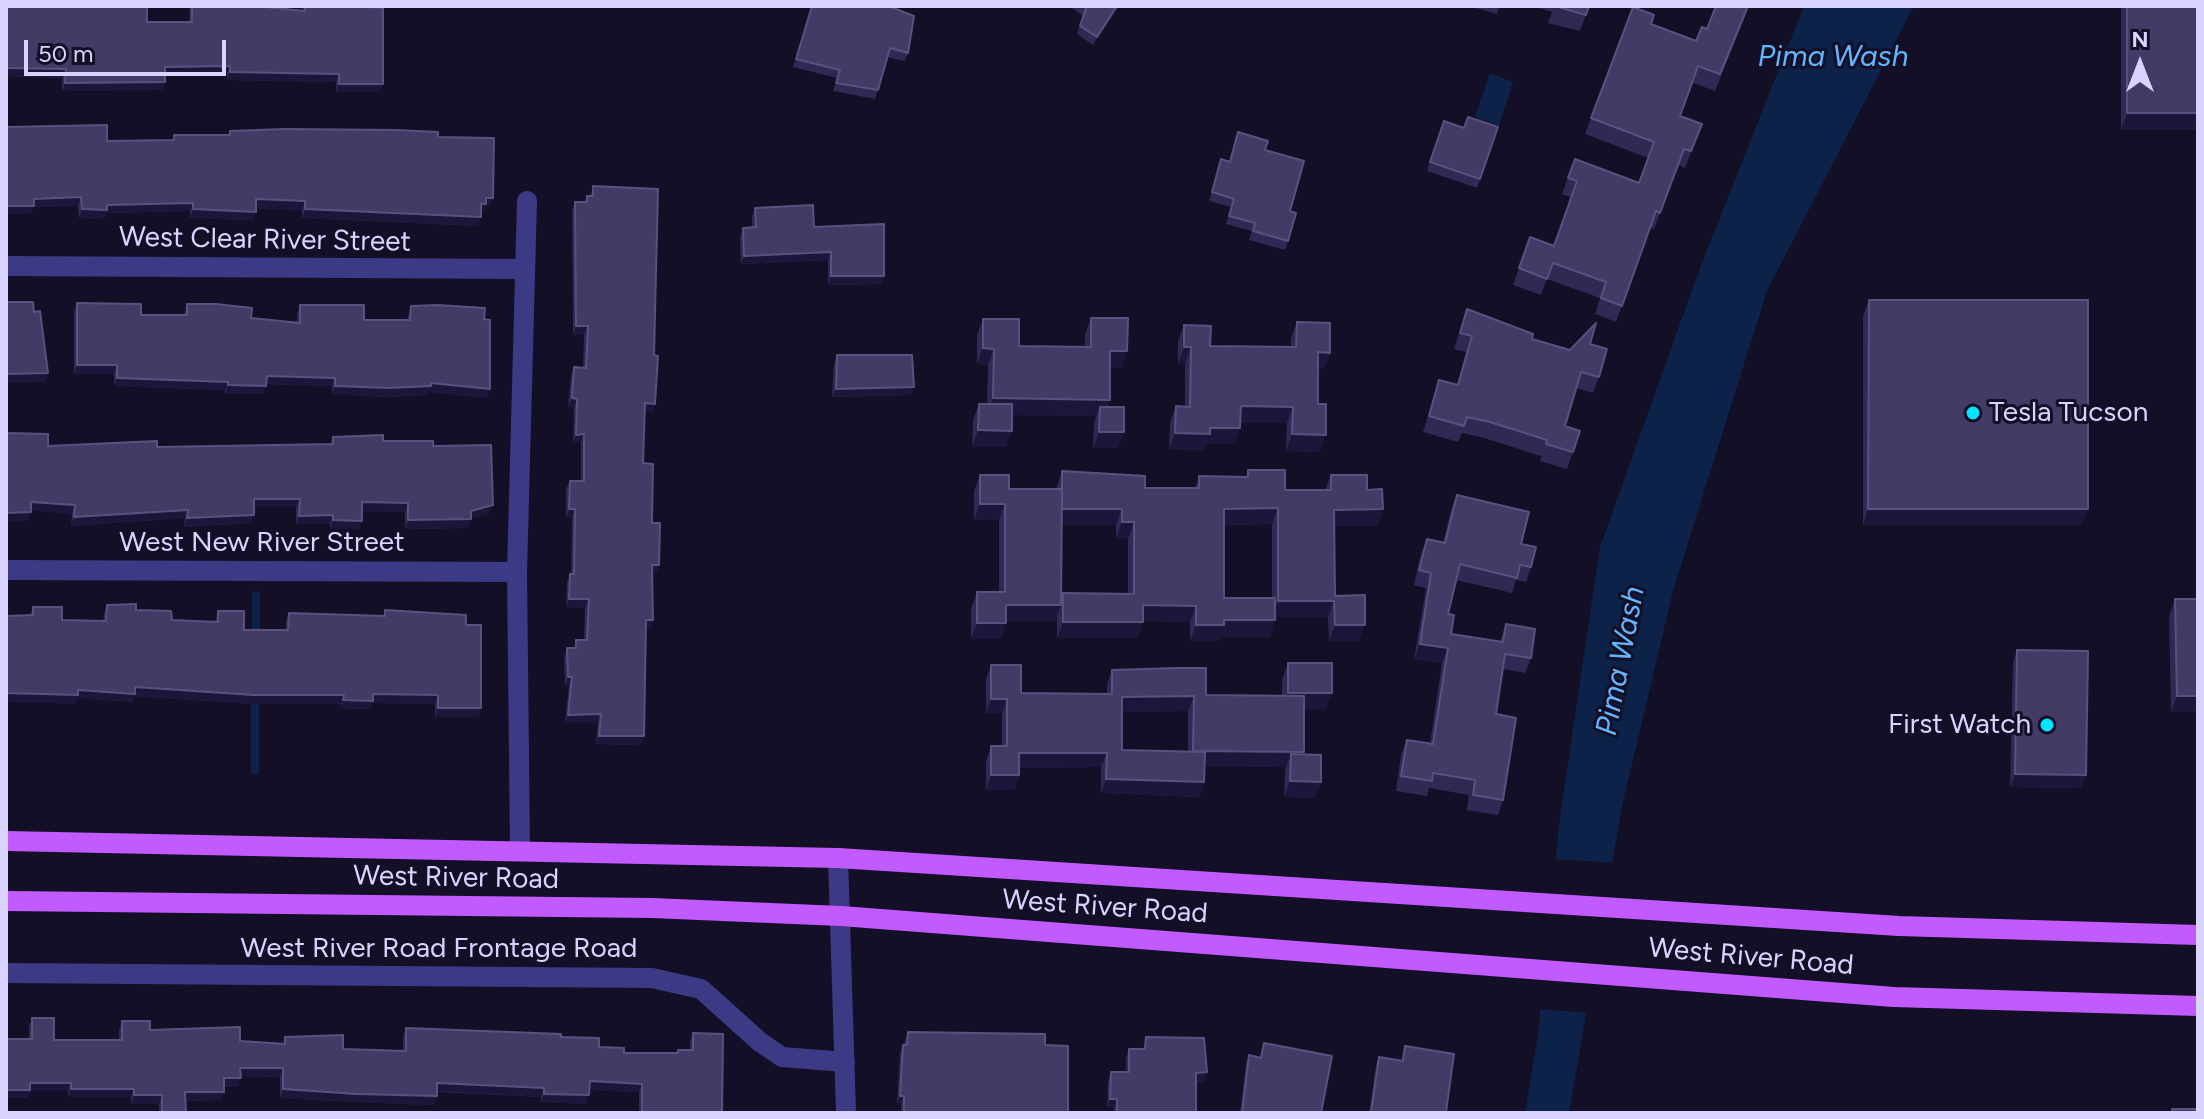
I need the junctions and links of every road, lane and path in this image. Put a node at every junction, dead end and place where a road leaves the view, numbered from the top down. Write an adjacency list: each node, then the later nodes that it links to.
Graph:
1 (527, 201): 3 (street)
2 (6, 266): 3 (street, West Clear River Street)
3 (523, 269): 5 (street)
4 (6, 570): 5 (street, West New River Street)
5 (517, 572): 7 (street)
6 (6, 841): 7 (main road, West River Road)
7 (520, 851): 8 (main road, West River Road)
8 (838, 858): 10 (street); 11 (main road, West River Road)
9 (6, 901): 10 (main road, West River Road)
10 (841, 916): 13 (main road, West River Road); 14 (street)
11 (2198, 935)
12 (6, 973): 14 (street, West River Road Frontage Road)
13 (2198, 1006)
14 (845, 1062): 15 (street)
15 (846, 1113)

